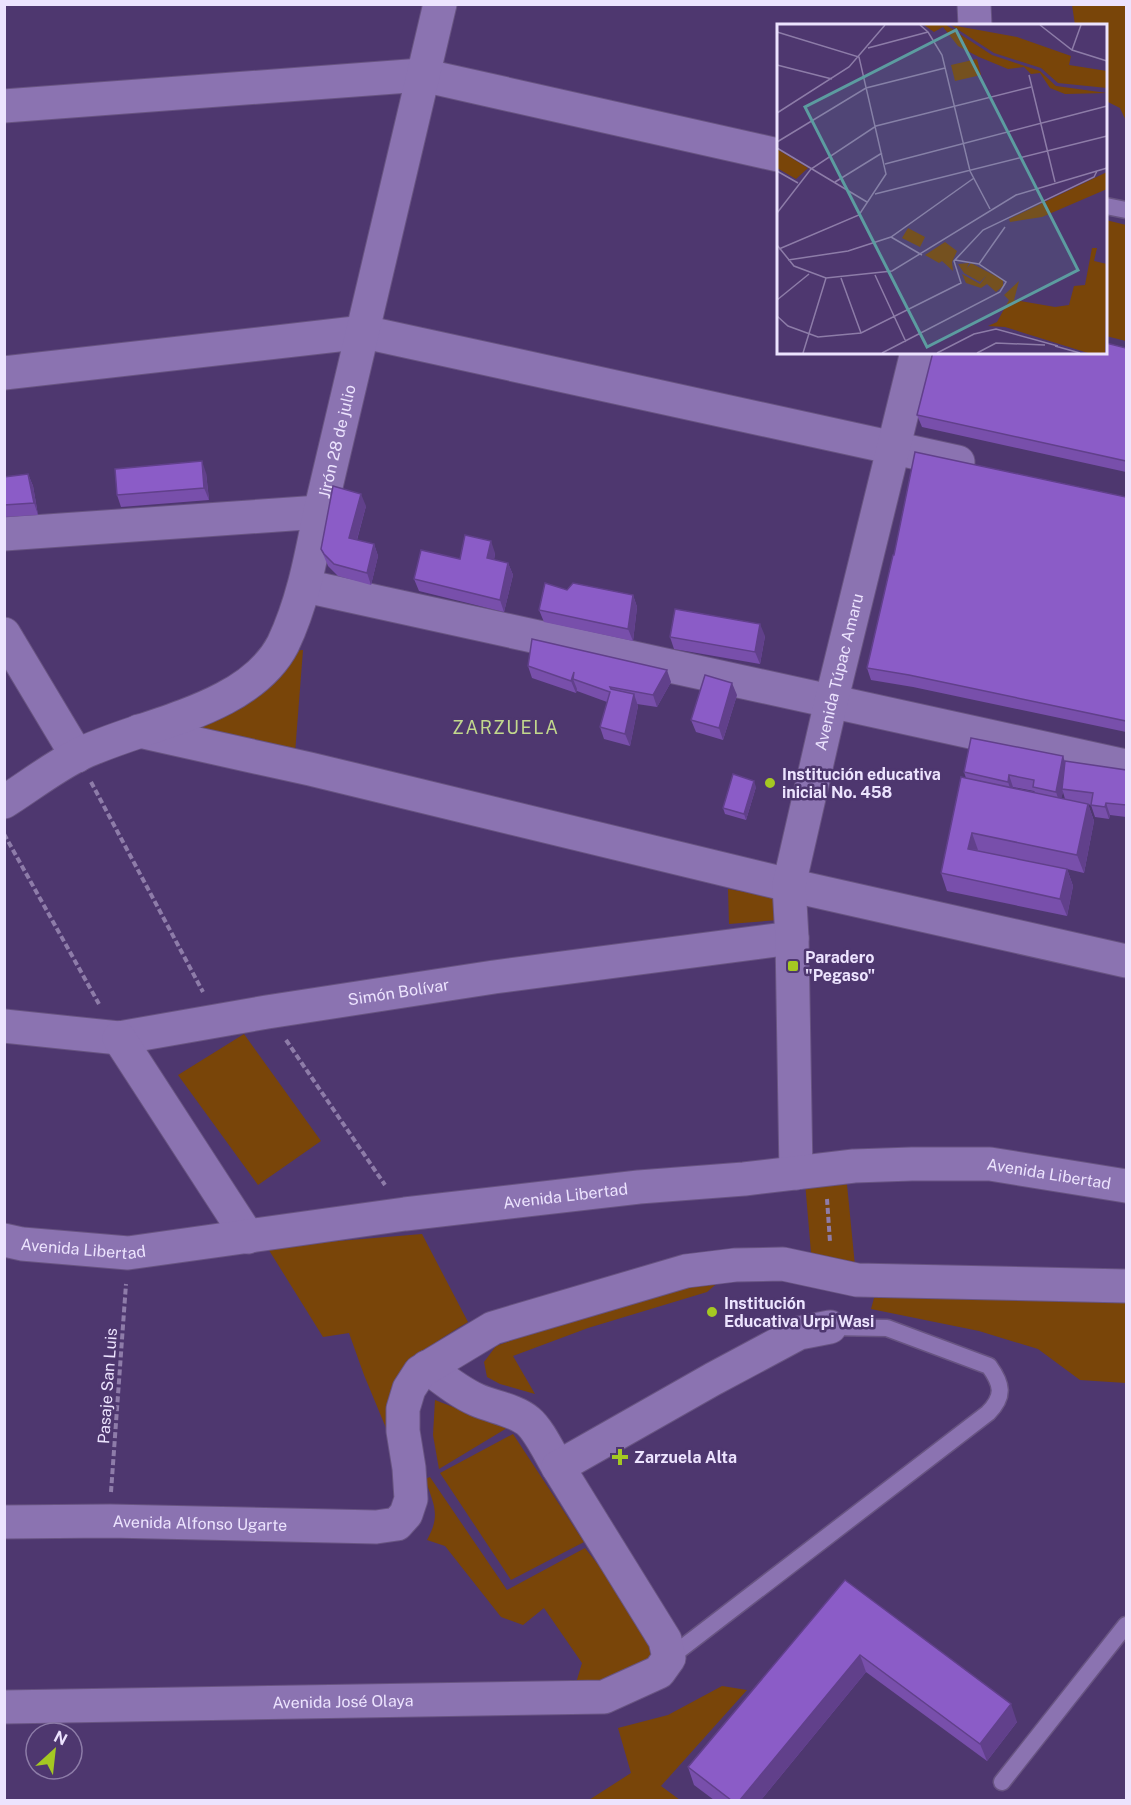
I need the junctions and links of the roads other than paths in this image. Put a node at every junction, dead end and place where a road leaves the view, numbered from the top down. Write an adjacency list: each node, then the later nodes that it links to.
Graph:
1 (440, 4): 4 (street, Jirón 28 de julio)
2 (974, 4): 3 (street)
3 (975, 24)
4 (422, 75): 5 (street); 6 (street); 9 (street, Jirón 28 de julio)
5 (4, 106)
6 (777, 155)
7 (1107, 206): 8 (lane)
8 (1126, 210)
9 (364, 332): 11 (street); 12 (street); 14 (street, Jirón 28 de julio)
10 (916, 354): 12 (street, Avenida Túpac Amaru)
11 (4, 373)
12 (893, 447): 13 (street); 18 (street, Avenida Túpac Amaru)
13 (987, 468)
14 (320, 512): 15 (street); 16 (street, Jirón 28 de julio)
15 (4, 534)
16 (305, 586): 18 (street); 19 (street, Jirón 28 de julio)
17 (4, 634): 20 (street)
18 (831, 702): 21 (street); 23 (street, Avenida Túpac Amaru)
19 (139, 731): 20 (street, Jirón 28 de julio); 23 (street)
20 (77, 756): 22 (street, Jirón 28 de julio)
21 (1126, 766)
22 (4, 802)
23 (789, 885): 24 (street, Avenida Túpac Amaru); 25 (street)
24 (792, 938): 27 (street, Simón Bolívar); 28 (street, Avenida Túpac Amaru)
25 (1126, 961)
26 (4, 1026): 27 (street, Simón Bolívar)
27 (119, 1038): 30 (street)
28 (810, 1171): 29 (street, Avenida Libertad); 30 (street, Avenida Libertad)
29 (1126, 1186)
30 (248, 1237): 31 (street, Avenida Libertad)
31 (4, 1240)
32 (1126, 1286): 34 (street)
33 (830, 1327): 35 (street); 38 (lane)
34 (427, 1367): 35 (street); 36 (street, Avenida Alfonso Ugarte)
35 (558, 1467): 38 (street)
36 (4, 1522)
37 (1126, 1625): 40 (lane)
38 (669, 1658): 39 (street, Avenida José Olaya)
39 (4, 1707)
40 (1002, 1782)

